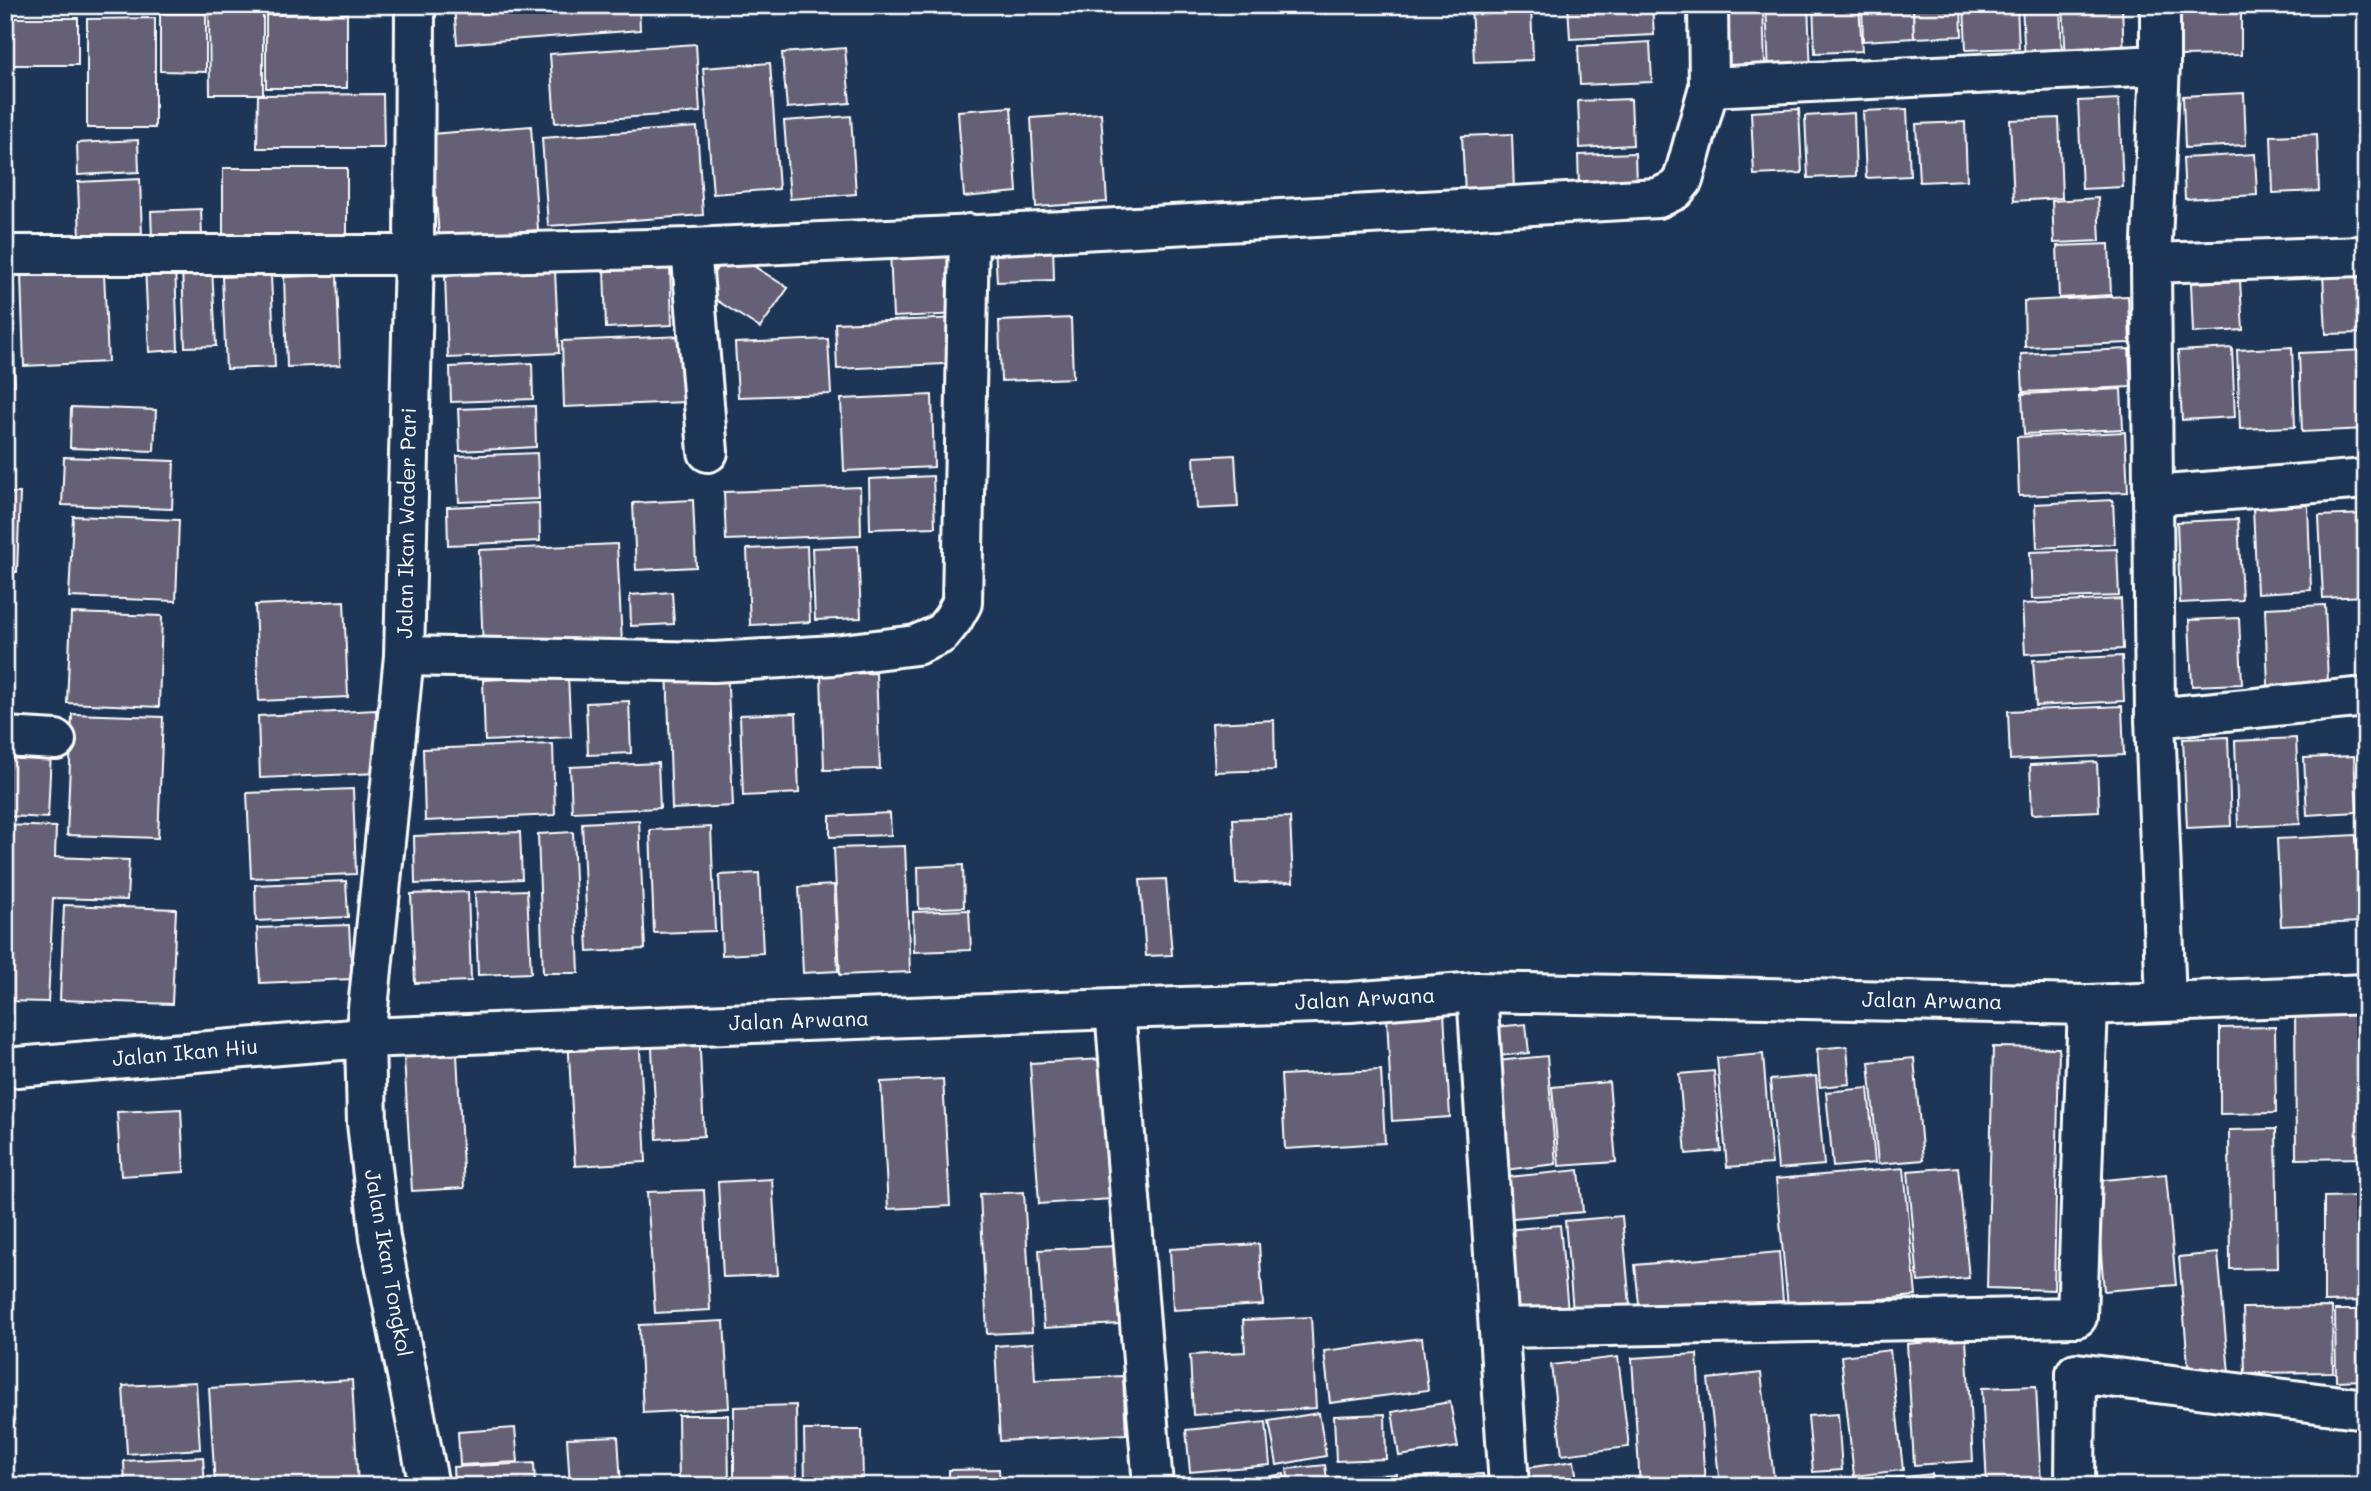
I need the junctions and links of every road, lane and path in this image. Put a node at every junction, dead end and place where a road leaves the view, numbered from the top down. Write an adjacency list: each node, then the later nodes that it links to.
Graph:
1 (415, 5): 9 (street, Jalan Ikan Wader Pari)
2 (1708, 5): 5 (street)
3 (2160, 5): 4 (street)
4 (2160, 65): 5 (street); 11 (street)
5 (1709, 87): 6 (street)
6 (969, 234): 7 (street); 15 (street)
7 (691, 248): 9 (street); 12 (street)
8 (5, 255): 9 (street)
9 (414, 255): 15 (street, Jalan Ikan Wader Pari)
10 (2363, 256): 11 (street)
11 (2151, 263): 14 (street)
12 (708, 452)
13 (2366, 479): 14 (street)
14 (2153, 496): 17 (street)
15 (404, 656): 25 (street, Jalan Ikan Wader Pari)
16 (2356, 698): 17 (street)
17 (2155, 718): 22 (street)
18 (5, 737): 19 (street)
19 (56, 740)
20 (1477, 992): 23 (street, Jalan Arwana); 24 (street, Jalan Arwana); 28 (street)
21 (2366, 994): 22 (street, Jalan Arwana)
22 (2166, 1000): 23 (street, Jalan Arwana)
23 (2088, 1005): 27 (street)
24 (1115, 1009): 25 (street, Jalan Arwana); 32 (street)
25 (365, 1038): 26 (street, Jalan Ikan Hiu); 31 (street, Jalan Ikan Tongkol)
26 (5, 1068)
27 (2077, 1317): 28 (street); 29 (street)
28 (1499, 1328): 33 (street)
29 (2076, 1373): 30 (street); 34 (street)
30 (2366, 1409)
31 (429, 1486)
32 (1153, 1486)
33 (1508, 1486)
34 (2075, 1486)

